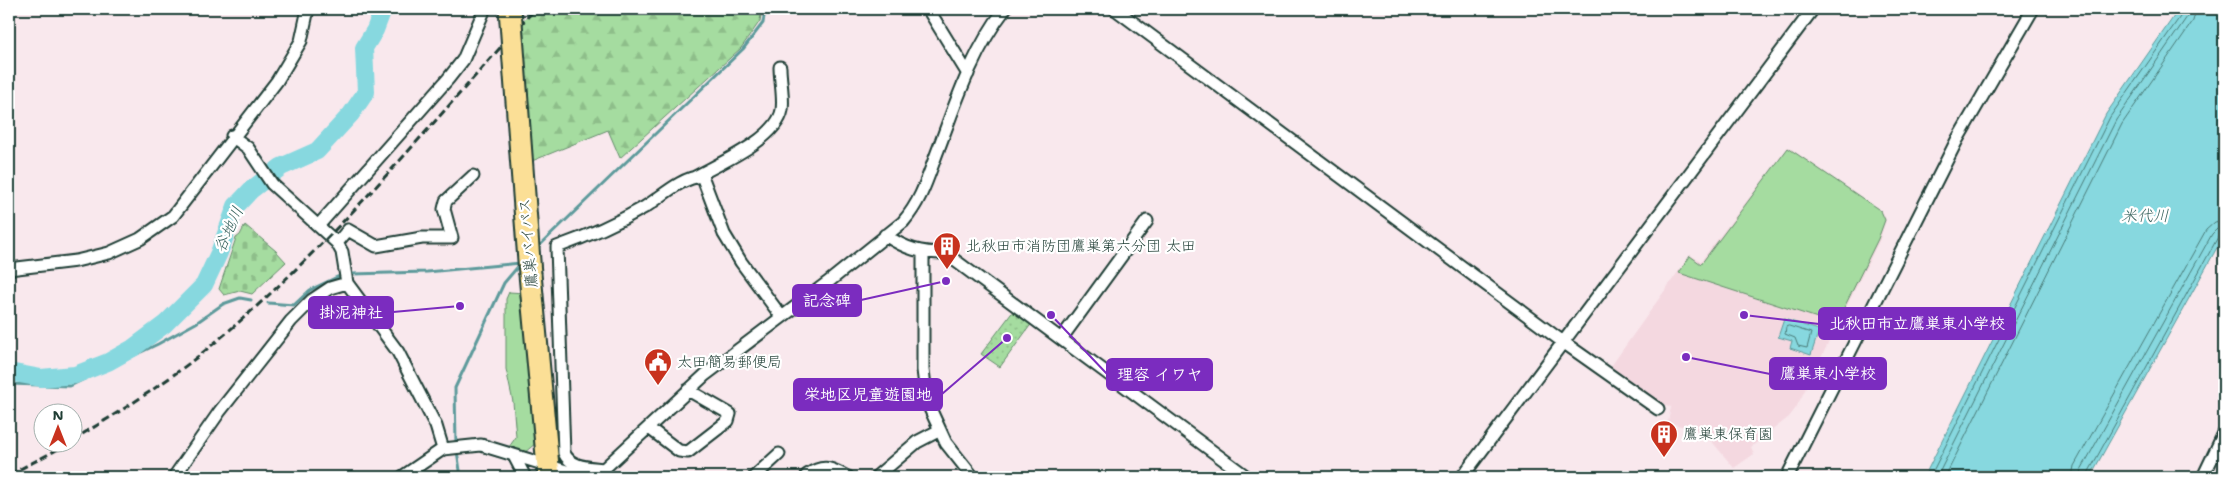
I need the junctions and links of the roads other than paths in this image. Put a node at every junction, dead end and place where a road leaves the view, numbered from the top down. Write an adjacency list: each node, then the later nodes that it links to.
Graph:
1 (308, 9): 11 (street)
2 (510, 9): 32 (highway, 鷹巣バイパス, bridge)
3 (928, 9): 10 (street)
4 (1005, 9): 10 (street)
5 (1115, 9): 23 (street)
6 (1813, 9): 23 (street)
7 (2033, 9): 45 (street)
8 (483, 13): 15 (street)
9 (780, 67): 13 (street)
10 (968, 74): 16 (street)
11 (232, 136): 15 (street); 19 (street)
12 (473, 176): 17 (street)
13 (695, 177): 21 (street); 33 (street)
14 (1147, 221): 22 (street)
15 (318, 226): 17 (street)
16 (885, 235): 18 (street); 21 (street)
17 (337, 243): 20 (street)
18 (923, 253): 22 (street); 27 (street)
19 (9, 269)
20 (346, 282): 29 (street); 35 (street)
21 (782, 316): 24 (street)
22 (1061, 339): 43 (street)
23 (1563, 342): 25 (street); 44 (street)
24 (688, 390): 26 (street); 26 (street)
25 (1658, 409)
26 (649, 428): 33 (street)
27 (940, 430): 41 (street); 42 (street)
28 (2224, 432): 46 (street)
29 (443, 449): 31 (street); 36 (street)
30 (779, 454): 39 (street)
31 (514, 456): 32 (street); 37 (street)
32 (549, 472): 38 (street)
33 (600, 473)
34 (807, 475): 40 (street)
35 (174, 477)
36 (402, 477)
37 (526, 477)
38 (586, 477)
39 (754, 477)
40 (848, 477)
41 (876, 477)
42 (972, 477)
43 (1247, 477)
44 (1462, 477)
45 (1787, 477)
46 (2202, 477)

